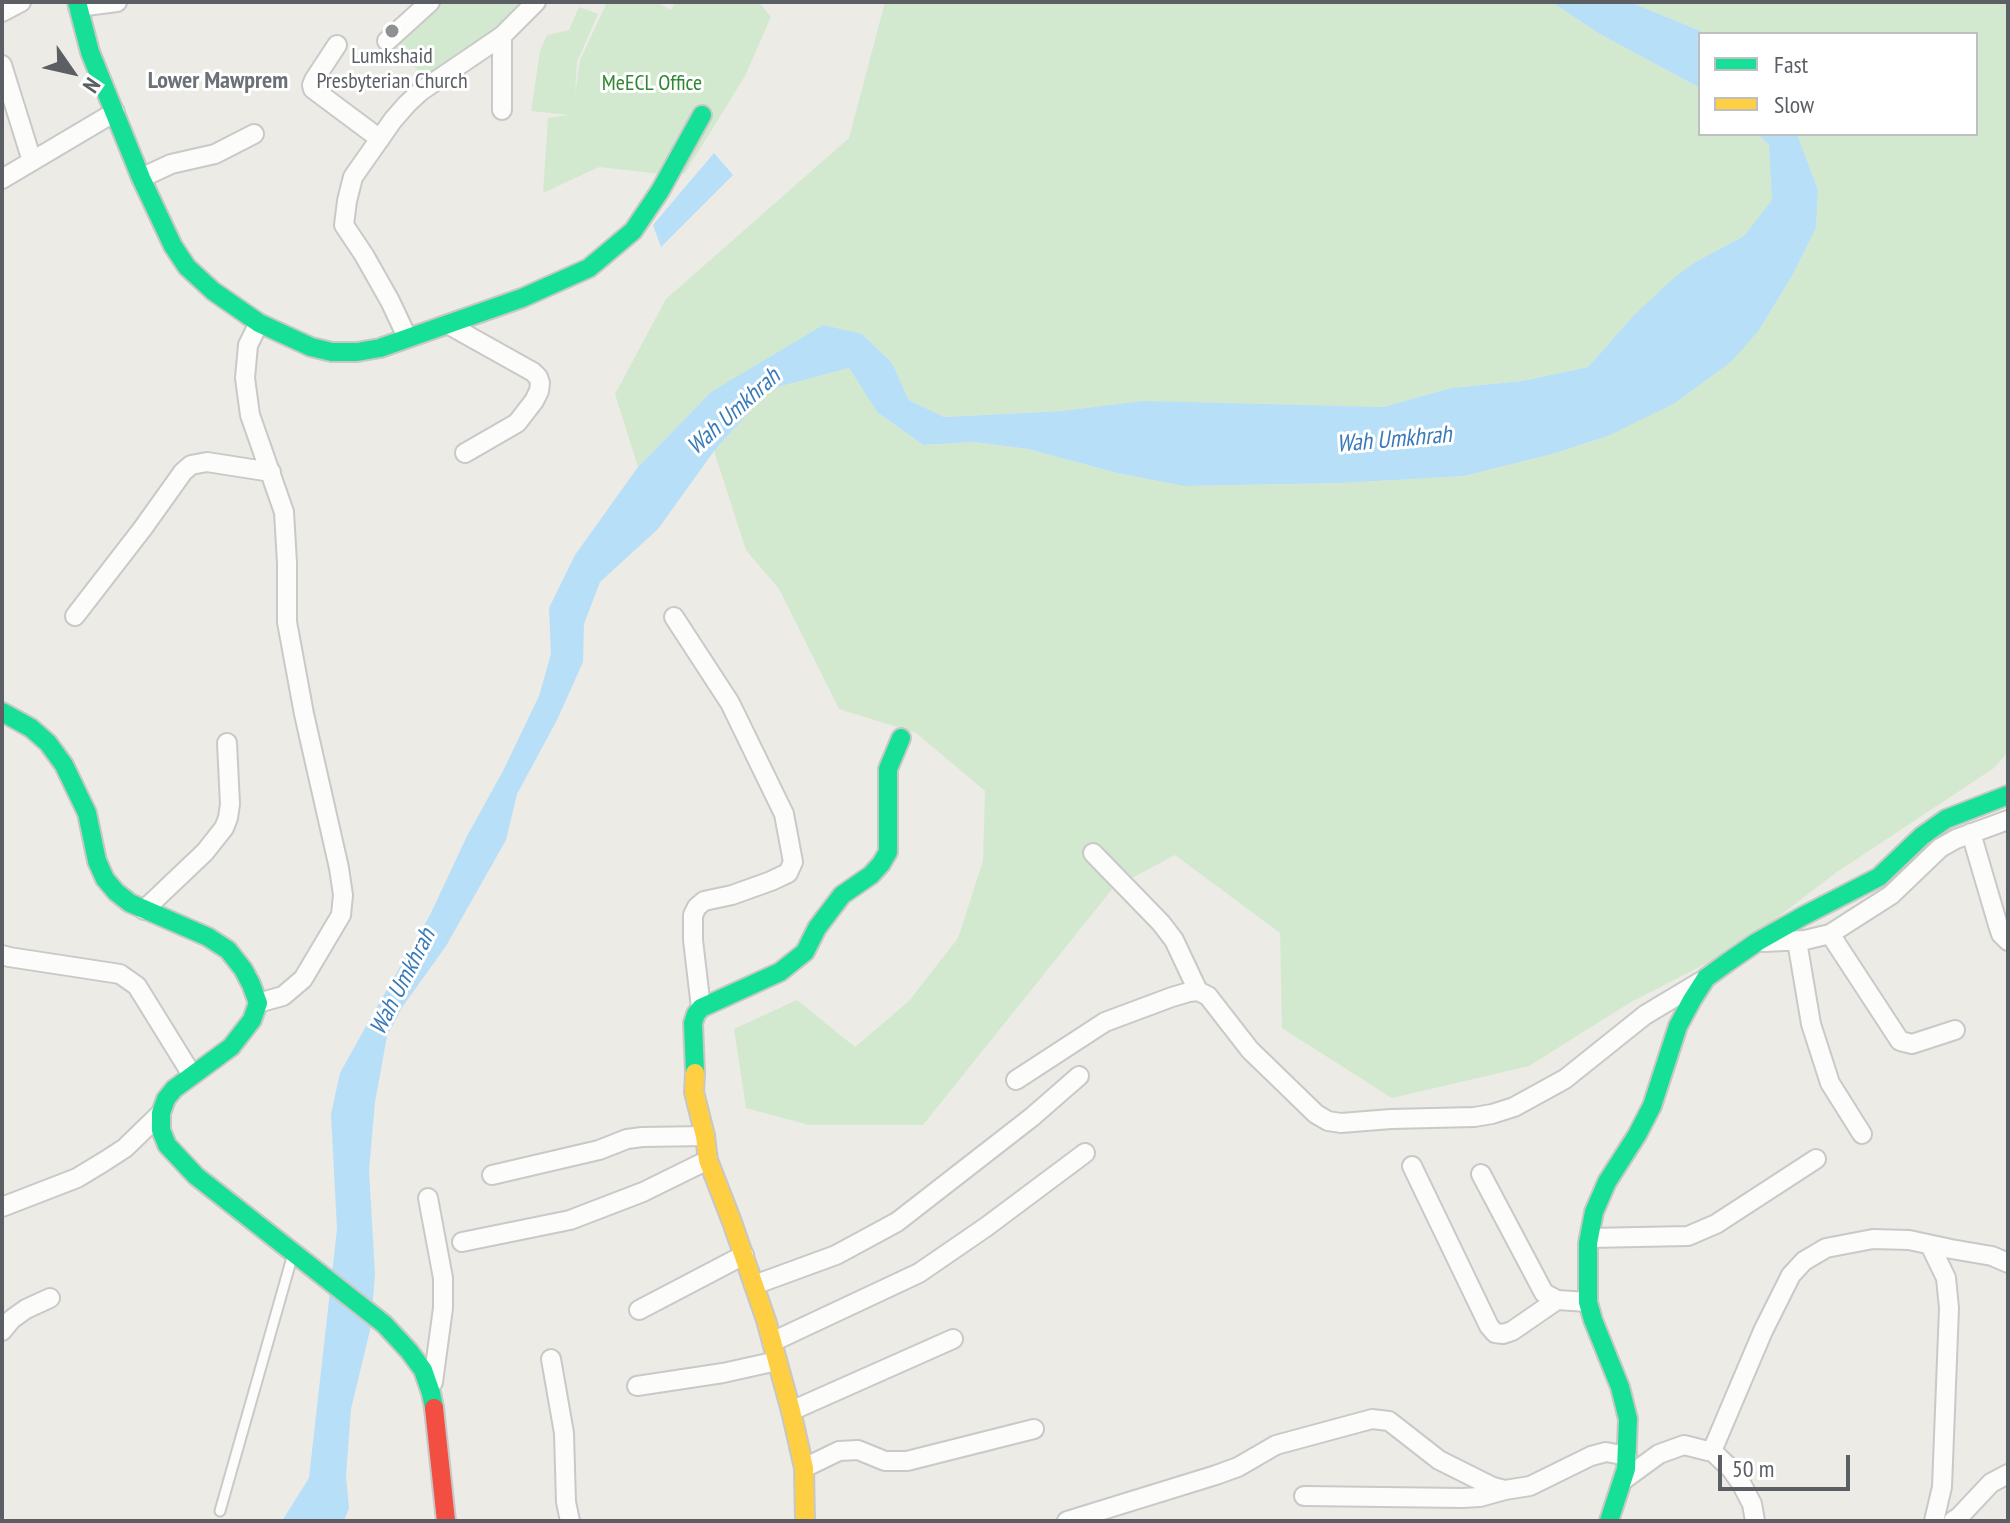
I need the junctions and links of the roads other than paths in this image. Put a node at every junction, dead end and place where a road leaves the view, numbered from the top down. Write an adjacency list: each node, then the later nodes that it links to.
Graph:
1 (21, 2): 6 (street)
2 (117, 2): 5 (street)
3 (430, 2): 8 (street)
4 (536, 2): 7 (street)
5 (78, 4): 13 (main road)
6 (2, 12)
7 (502, 36): 12 (street); 16 (street)
8 (387, 41)
9 (337, 45): 16 (street)
10 (2, 65): 11 (street)
11 (6, 92): 17 (street)
12 (502, 110)
13 (115, 112): 17 (street); 18 (main road)
14 (702, 115): 21 (main road)
15 (254, 134): 18 (street)
16 (380, 139): 22 (street)
17 (32, 161): 19 (street)
18 (141, 178): 20 (main road)
19 (2, 179)
20 (259, 323): 22 (main road); 24 (street)
21 (449, 325): 22 (main road); 23 (street)
22 (407, 337)
23 (465, 453)
24 (271, 472): 25 (street); 42 (street)
25 (75, 616)
26 (674, 617): 43 (street)
27 (2, 712): 34 (main road)
28 (901, 738): 43 (main road)
29 (227, 743): 34 (street)
30 (2008, 795): 38 (main road)
31 (2008, 820): 32 (street)
32 (1971, 833): 35 (street); 37 (street)
33 (1093, 853): 41 (street)
34 (144, 910): 42 (main road)
35 (1830, 934): 36 (street); 44 (street)
36 (1797, 941): 38 (street); 49 (street)
37 (2008, 941)
38 (1757, 942): 40 (main road)
39 (2, 955): 45 (street)
40 (1706, 978): 41 (street); 59 (main road)
41 (1198, 991): 47 (street)
42 (258, 1003): 45 (main road)
43 (701, 1008): 50 (main road)
44 (1955, 1030)
45 (192, 1075): 48 (main road)
46 (1079, 1076): 65 (street)
47 (1016, 1080)
48 (161, 1113): 58 (street); 62 (main road)
49 (1862, 1134)
50 (705, 1136): 53 (main road); 56 (street)
51 (1085, 1153): 72 (street)
52 (1816, 1159): 59 (street)
53 (708, 1160): 60 (street); 63 (main road)
54 (1412, 1166): 67 (street)
55 (1481, 1174): 67 (street)
56 (492, 1175)
57 (428, 1198): 75 (street)
58 (2, 1207)
59 (1589, 1238): 68 (main road)
60 (462, 1242)
61 (1930, 1245): 64 (street); 78 (street); 92 (street)
62 (293, 1254): 75 (main road); 85 (lane)
63 (744, 1255): 65 (main road); 69 (street)
64 (2008, 1263)
65 (754, 1285): 72 (main road)
66 (50, 1298): 70 (street)
67 (1557, 1300): 68 (street)
68 (1588, 1302): 79 (main road)
69 (639, 1310)
70 (2, 1331)
71 (953, 1339): 76 (street)
72 (774, 1351): 74 (street); 76 (main road)
73 (551, 1359): 87 (street)
74 (637, 1386)
75 (431, 1393): 86 (main road)
76 (791, 1411): 80 (main road)
77 (1034, 1429): 80 (street)
78 (1712, 1451): 82 (street); 91 (street)
79 (1627, 1456): 82 (main road); 83 (street)
80 (804, 1468): 88 (main road)
81 (2008, 1474): 93 (street)
82 (1622, 1481): 90 (main road)
83 (1505, 1490): 84 (street); 89 (street)
84 (1304, 1496)
85 (220, 1511)
86 (446, 1521)
87 (570, 1521)
88 (805, 1521)
89 (1067, 1521)
90 (1609, 1521)
91 (1755, 1521)
92 (1934, 1521)
93 (1953, 1521)

